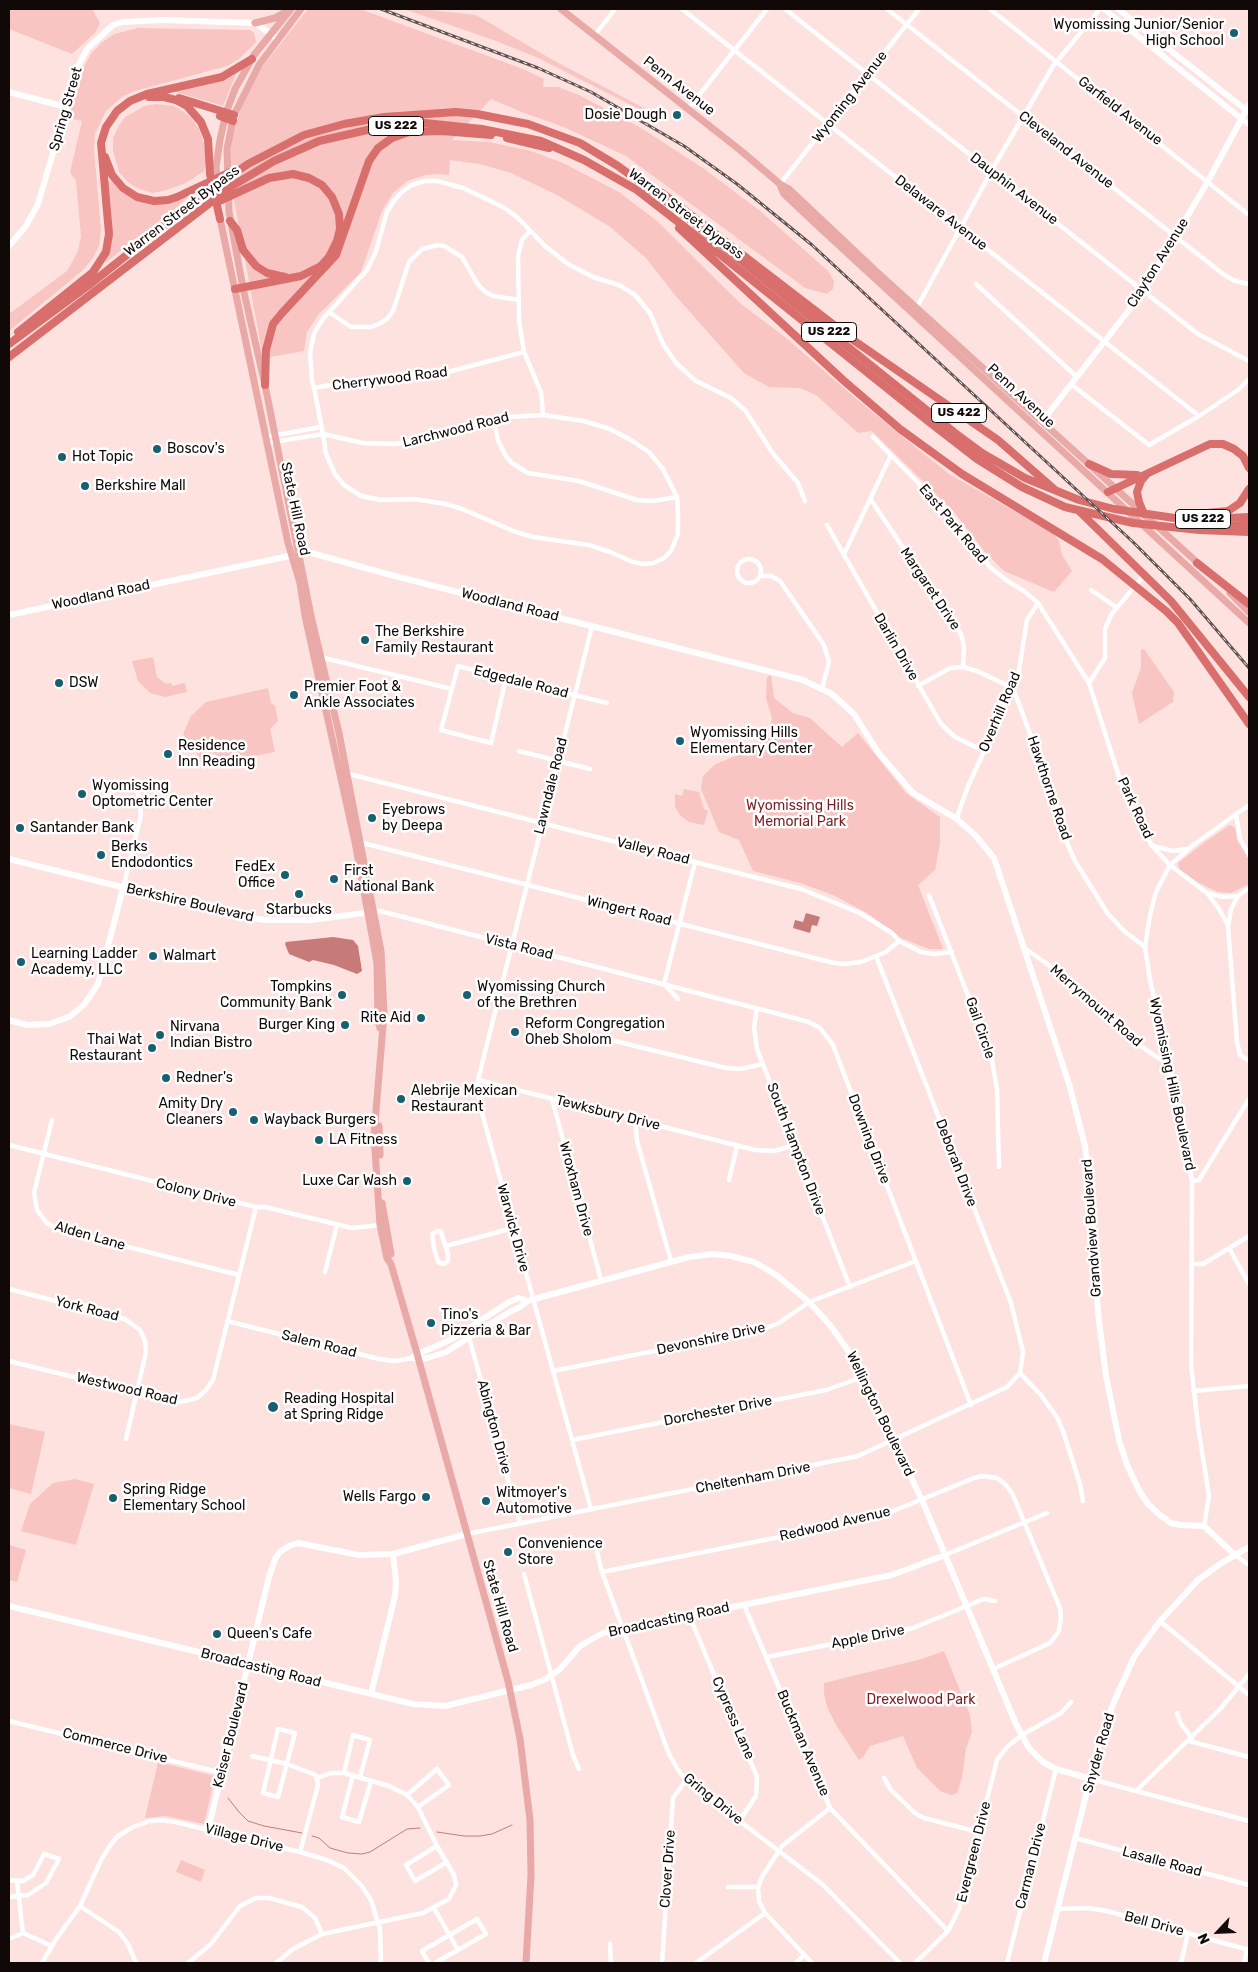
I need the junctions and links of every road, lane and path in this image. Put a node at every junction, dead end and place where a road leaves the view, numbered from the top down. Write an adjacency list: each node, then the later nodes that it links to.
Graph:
1 (290, 9): 14 (main road); 16 (main road, State Hill Road)
2 (301, 9): 18 (main road, State Hill Road)
3 (561, 9): 17 (main road, Penn Avenue)
4 (615, 9): 17 (street)
5 (682, 9): 19 (street, Delaware Avenue)
6 (767, 9): 19 (street)
7 (785, 9): 22 (street, Dauphin Avenue)
8 (887, 9): 15 (street, Cleveland Avenue)
9 (919, 9): 15 (street, Wyoming Avenue)
10 (990, 9): 21 (street, Garfield Avenue)
11 (1100, 9): 21 (street)
12 (1104, 9): 31 (street)
13 (1118, 9): 28 (street)
14 (255, 23): 16 (street); 26 (street, Spring Street)
15 (907, 24): 22 (street, Wyoming Avenue); 29 (street, Cleveland Avenue)
16 (271, 34): 18 (street); 20 (main road, State Hill Road)
17 (595, 35): 27 (main road, Penn Avenue)
18 (278, 40): 30 (main road, State Hill Road)
19 (735, 50): 27 (street); 32 (street, Delaware Avenue)
20 (252, 58): 24 (highway); 30 (main road, State Hill Road)
21 (1057, 62): 29 (street); 38 (street, Garfield Avenue)
22 (868, 74): 32 (street, Wyoming Avenue); 37 (street, Dauphin Avenue)
23 (9, 92): 26 (street)
24 (147, 94): 30 (highway); 58 (highway)
25 (182, 103): 30 (highway); 35 (highway); 43 (highway)
26 (66, 107): 48 (street, Spring Street)
27 (688, 109): 39 (main road, Penn Avenue)
28 (1248, 109): 31 (street, Clayton Avenue)
29 (1024, 116): 37 (street); 47 (street, Cleveland Avenue)
30 (229, 117): 43 (main road, State Hill Road); 44 (main road, State Hill Road)
31 (1242, 119): 33 (street); 38 (street, Clayton Avenue)
32 (828, 124): 39 (street, Wyoming Avenue); 45 (street, Delaware Avenue)
33 (1249, 125)
34 (568, 153): 40 (highway, Warren Street Bypass / US 222); 41 (highway, Warren Street Bypass / US 222); 49 (highway)
35 (248, 164): 36 (highway, Warren Street Bypass / US 222); 60 (highway, Warren Street Bypass / US 222)
36 (618, 166): 90 (highway, Warren Street Bypass / US 222); 99 (highway, US 422)
37 (992, 172): 45 (street); 54 (street, Dauphin Avenue)
38 (1208, 181): 42 (street, Garfield Avenue); 47 (street, Clayton Avenue)
39 (780, 184): 56 (main road, Penn Avenue)
40 (232, 190): 50 (highway); 62 (highway, Warren Street Bypass / US 222)
41 (637, 190): 94 (highway, Warren Street Bypass / US 222); 101 (highway)
42 (1249, 215)
43 (220, 219): 53 (main road, State Hill Road)
44 (230, 220): 50 (highway); 53 (main road, State Hill Road)
45 (960, 228): 56 (street); 59 (street, Delaware Avenue)
46 (530, 231): 55 (street); 57 (street); 88 (street)
47 (1176, 236): 52 (street, Cleveland Avenue); 54 (street, Clayton Avenue)
48 (9, 246)
49 (323, 271): 53 (highway); 66 (highway)
50 (294, 277): 53 (highway)
51 (976, 284): 64 (street)
52 (1249, 284)
53 (239, 291): 66 (main road, State Hill Road); 76 (main road, State Hill Road)
54 (1143, 292): 59 (street, Clayton Avenue); 63 (street, Dauphin Avenue)
55 (519, 300): 57 (street); 61 (street)
56 (915, 311): 72 (main road, Penn Avenue); 73 (main road, Penn Avenue)
57 (329, 312): 68 (street)
58 (9, 340)
59 (1105, 342): 64 (street, Clayton Avenue); 70 (street, Delaware Avenue)
60 (9, 344)
61 (524, 352): 68 (street, Cherrywood Road); 69 (street)
62 (9, 358)
63 (1249, 360)
64 (1077, 377): 67 (street, Clayton Avenue)
65 (1249, 379): 70 (street)
66 (265, 384): 76 (main road, State Hill Road)
67 (1071, 384): 70 (street); 72 (street, Clayton Avenue)
68 (314, 388): 74 (street)
69 (542, 414): 71 (street, Larchwood Road); 86 (street, Larchwood Road)
70 (1199, 416)
71 (493, 418): 74 (street, Larchwood Road); 86 (street)
72 (1042, 422): 73 (street, Clayton Avenue); 79 (main road, Penn Avenue)
73 (1037, 428): 85 (main road, Penn Avenue)
74 (322, 431): 76 (street); 86 (street)
75 (873, 437): 77 (street, East Park Road)
76 (270, 439): 96 (main road, State Hill Road)
77 (891, 455): 87 (street); 103 (street, East Park Road)
78 (1249, 455): 82 (highway)
79 (1089, 464): 82 (highway); 83 (main road, Penn Avenue)
80 (1249, 468): 81 (highway)
81 (1146, 474): 83 (highway); 89 (highway)
82 (1137, 475): 83 (highway)
83 (1115, 488): 85 (highway); 89 (main road, Penn Avenue)
84 (1249, 489): 90 (highway)
85 (1108, 492): 108 (main road, Penn Avenue)
86 (677, 496)
87 (871, 500): 97 (street); 111 (street, Margaret Drive)
88 (805, 501)
89 (1144, 514): 98 (main road, Penn Avenue)
90 (1158, 517): 91 (highway, US 222)
91 (1249, 517)
92 (1249, 524): 94 (highway, US 222)
93 (827, 525): 97 (street, Darlin Drive)
94 (1169, 528): 95 (highway)
95 (1249, 532)
96 (295, 554): 107 (street, Woodland Road); 109 (street, Woodland Road); 110 (main road, State Hill Road)
97 (844, 554): 115 (street, Darlin Drive)
98 (1197, 563): 104 (highway); 106 (main road, Penn Avenue)
99 (1146, 574): 101 (street); 112 (highway, US 422)
100 (760, 576): 100 (street); 118 (street)
101 (1135, 585): 105 (street); 123 (highway)
102 (1091, 590): 105 (street)
103 (1038, 604): 114 (street, Park Road); 116 (street, Overhill Road)
104 (1249, 604)
105 (1116, 608): 114 (street)
106 (1249, 612)
107 (9, 615)
108 (1249, 623)
109 (592, 626): 118 (street, Woodland Road); 119 (street, Lawndale Road)
110 (318, 657): 117 (street); 128 (main road, State Hill Road)
111 (963, 667): 115 (street); 116 (street)
112 (1227, 670): 120 (highway, US 422); 122 (highway)
113 (506, 678): 117 (street, Edgedale Road); 117 (street); 119 (street, Edgedale Road)
114 (1089, 683): 135 (street, Park Road)
115 (918, 686): 125 (street, Darlin Drive)
116 (1013, 688): 125 (street, Overhill Road); 152 (street, Hawthorne Road)
117 (452, 689)
118 (822, 689): 132 (street, Woodland Road)
119 (574, 694): 121 (street, Edgedale Road); 126 (street, Lawndale Road)
120 (1249, 697)
121 (607, 703)
122 (1249, 704)
123 (1249, 724)
124 (519, 751): 126 (street)
125 (984, 751): 132 (street, Overhill Road)
126 (557, 761): 127 (street); 133 (street, Lawndale Road)
127 (590, 769)
128 (344, 774): 133 (street, Valley Road); 134 (main road, State Hill Road)
129 (132, 781): 142 (street)
130 (1249, 805): 131 (street, Wyomissing Hills Boulevard)
131 (1236, 814): 136 (street, Wyomissing Hills Boulevard); 137 (street)
132 (957, 820): 153 (street, Grandview Boulevard)
133 (542, 823): 139 (street, Valley Road); 141 (street, Lawndale Road)
134 (358, 842): 141 (street, Wingert Road); 147 (main road, State Hill Road)
135 (1152, 846): 136 (street); 140 (street, Park Road)
136 (1188, 849): 140 (street, Wyomissing Hills Boulevard)
137 (1249, 855)
138 (9, 859): 142 (street, Berkshire Boulevard)
139 (696, 862): 148 (street); 150 (street, Valley Road)
140 (1170, 865): 144 (street, Park Road); 152 (street, Wyomissing Hills Boulevard)
141 (526, 884): 148 (street, Wingert Road); 151 (street, Lawndale Road)
142 (123, 888): 147 (street, Berkshire Boulevard); 159 (street)
143 (1249, 888): 146 (street)
144 (1207, 893): 146 (street, Park Road); 149 (street)
145 (929, 895): 154 (street, Gail Circle)
146 (1238, 896): 149 (street)
147 (371, 912): 151 (street, Vista Road); 178 (main road, State Hill Road)
148 (680, 923): 155 (street, Wingert Road); 156 (street)
149 (1228, 927): 161 (street)
150 (899, 941): 154 (street, Valley Road); 155 (street, Wingert Road)
151 (511, 945): 156 (street, Vista Road); 164 (street, Warwick Drive)
152 (1145, 946): 163 (street, Wyomissing Hills Boulevard)
153 (1024, 948): 163 (street, Merrymount Road); 214 (street, Grandview Boulevard)
154 (952, 952): 173 (street, Gail Circle)
155 (876, 956): 199 (street, Deborah Drive)
156 (664, 984): 157 (street); 158 (street, Downing Drive)
157 (678, 998)
158 (757, 1008): 162 (street, South Hampton Drive); 184 (street, Downing Drive)
159 (9, 1020)
160 (590, 1035): 162 (street)
161 (1249, 1061)
162 (763, 1064): 170 (street, South Hampton Drive)
163 (1169, 1065): 175 (street, Wyomissing Hills Boulevard)
164 (478, 1080): 165 (street, Tewksbury Drive); 179 (street, Warwick Drive)
165 (552, 1099): 168 (street, Tewksbury Drive); 188 (street, Wroxham Drive)
166 (1249, 1099): 175 (street)
167 (52, 1120): 172 (street, Alden Lane)
168 (635, 1120): 171 (street, Tewksbury Drive); 183 (street)
169 (9, 1145): 172 (street, Colony Drive)
170 (795, 1145): 171 (street, Tewksbury Drive); 190 (street, South Hampton Drive)
171 (737, 1146): 174 (street)
172 (43, 1154): 176 (street, Colony Drive); 187 (street, Alden Lane)
173 (998, 1167)
174 (728, 1180)
175 (1192, 1181): 185 (street, Wyomissing Hills Boulevard)
176 (256, 1208): 177 (street, Colony Drive); 187 (street, Westwood Road)
177 (337, 1225): 178 (street, Colony Drive); 186 (street)
178 (383, 1225): 196 (main road, State Hill Road)
179 (513, 1228): 181 (street); 192 (street, Warwick Drive)
180 (1249, 1236): 182 (street)
181 (446, 1246): 181 (street)
182 (1229, 1248): 185 (street); 189 (street)
183 (671, 1261): 188 (street, Wellington Boulevard); 193 (street, Wellington Boulevard)
184 (916, 1261): 190 (street, Devonshire Drive); 204 (street, Downing Drive)
185 (1191, 1264): 202 (street, Wyomissing Hills Boulevard)
186 (325, 1272)
187 (239, 1275): 194 (street, Westwood Road)
188 (601, 1280): 192 (street, Wellington Boulevard)
189 (1249, 1284)
190 (850, 1286): 193 (street, Devonshire Drive)
191 (9, 1289): 203 (street, York Road)
192 (530, 1300): 195 (street, Wellington Boulevard); 198 (street, Warwick Drive)
193 (809, 1302): 198 (street, Devonshire Drive); 200 (street, Wellington Boulevard)
194 (227, 1321): 196 (street, Salem Road); 203 (street, Westwood Road)
195 (467, 1334): 196 (street, Wellington Boulevard); 213 (street, Abington Drive)
196 (416, 1357): 215 (main road, State Hill Road)
197 (9, 1361): 203 (street, Westwood Road)
198 (553, 1371): 206 (street, Warwick Drive)
199 (1020, 1373): 204 (street, Cheltenham Drive); 209 (street)
200 (863, 1377): 206 (street, Dorchester Drive); 207 (street, Wellington Boulevard)
201 (1249, 1386): 202 (street)
202 (1193, 1391): 214 (street, Wyomissing Hills Boulevard)
203 (137, 1393): 205 (street, York Road)
204 (971, 1404): 207 (street, Cheltenham Drive)
205 (126, 1439)
206 (572, 1440): 210 (street, Warwick Drive)
207 (894, 1441): 208 (street, Wellington Boulevard); 210 (street, Cheltenham Drive)
208 (922, 1500): 212 (street, Redwood Avenue); 219 (street, Wellington Boulevard); 222 (street, Redwood Avenue)
209 (1083, 1501)
210 (591, 1510): 213 (street, Cheltenham Drive)
211 (1047, 1513): 212 (street, Broadcasting Road)
212 (1024, 1522): 219 (street, Broadcasting Road); 233 (street, Redwood Avenue)
213 (520, 1523): 215 (street, Cheltenham Drive)
214 (1204, 1526): 220 (street)
215 (467, 1534): 218 (street, Keiser Boulevard); 237 (main road, State Hill Road)
216 (1249, 1547): 220 (street, Snyder Road)
217 (597, 1552): 222 (street, Gring Drive)
218 (393, 1554): 232 (street, Keiser Boulevard); 238 (street)
219 (945, 1555): 225 (street, Broadcasting Road); 227 (street, Wellington Boulevard)
220 (1235, 1555): 221 (street); 229 (street, Snyder Road)
221 (1249, 1565)
222 (602, 1572): 230 (street, Gring Drive)
223 (524, 1574): 235 (street)
224 (995, 1600): 227 (street, Apple Drive)
225 (744, 1605): 228 (street, Broadcasting Road); 231 (street, Buckman Avenue)
226 (9, 1606): 232 (street, Broadcasting Road)
227 (967, 1606): 231 (street, Apple Drive); 233 (street, Wellington Boulevard)
228 (689, 1615): 230 (street, Broadcasting Road); 264 (street, Cypress Lane)
229 (1160, 1621): 236 (street); 257 (street, Snyder Road)
230 (623, 1629): 235 (street, Broadcasting Road); 259 (street, Gring Drive)
231 (767, 1657): 263 (street, Buckman Avenue)
232 (248, 1665): 238 (street, Broadcasting Road); 251 (street, Keiser Boulevard)
233 (993, 1669): 243 (street, Wellington Boulevard)
234 (1249, 1674): 236 (street)
235 (552, 1675): 237 (street, Broadcasting Road); 249 (street)
236 (1240, 1687): 239 (street); 244 (street)
237 (510, 1690): 238 (street, Broadcasting Road); 303 (main road, State Hill Road)
238 (371, 1694)
239 (1249, 1695)
240 (1071, 1702): 243 (street, Evergreen Drive)
241 (1177, 1713): 244 (street)
242 (9, 1720): 251 (street, Commerce Drive)
243 (1022, 1735): 250 (street, Wellington Boulevard); 267 (street, Evergreen Drive)
244 (1191, 1740): 246 (street); 260 (street)
245 (252, 1756): 247 (street)
246 (1249, 1757)
247 (271, 1760): 248 (street); 248 (street); 248 (street)
248 (287, 1764): 255 (street)
249 (579, 1768)
250 (1056, 1769): 257 (street, Wellington Boulevard); 311 (street, Carman Drive)
251 (222, 1773): 266 (street, Keiser Boulevard)
252 (344, 1773): 253 (street); 254 (street); 255 (street)
253 (353, 1776): 254 (street); 258 (street)
254 (360, 1777): 258 (street)
255 (317, 1778): 270 (street)
256 (884, 1778): 267 (street)
257 (1091, 1779): 260 (street); 268 (street, Snyder Road)
258 (371, 1780): 261 (street)
259 (686, 1780): 264 (street, Gring Drive); 305 (street, Clover Drive)
260 (1136, 1791): 265 (street)
261 (407, 1796): 262 (street); 262 (street)
262 (418, 1807): 269 (street)
263 (830, 1808): 271 (street); 285 (street, Buckman Avenue)
264 (740, 1820): 271 (street, Gring Drive)
265 (1249, 1822)
266 (208, 1830): 270 (street, Village Drive); 280 (street, Village Drive)
267 (978, 1832): 285 (street, Evergreen Drive)
268 (1075, 1838): 275 (street, Lasalle Road); 282 (street, Snyder Road)
269 (438, 1846): 272 (street); 272 (street)
270 (300, 1852): 284 (street, Village Drive)
271 (780, 1852): 277 (street); 309 (street, Gring Drive)
272 (447, 1862): 281 (street)
273 (9, 1880): 274 (street)
274 (17, 1881): 279 (street); 279 (street)
275 (1249, 1885)
276 (728, 1887): 277 (street)
277 (758, 1888): 283 (street)
278 (9, 1896): 279 (street)
279 (19, 1896): 286 (street)
280 (80, 1906): 292 (street, Village Drive); 297 (street)
281 (434, 1908): 284 (street); 289 (street)
282 (1056, 1909): 287 (street, Bell Drive); 312 (street, Snyder Road)
283 (765, 1913): 295 (street); 306 (street)
284 (379, 1923): 288 (street); 300 (street, Village Drive)
285 (948, 1932): 310 (street, Evergreen Drive)
286 (23, 1933): 290 (street); 292 (street)
287 (1188, 1933): 293 (street, Bell Drive); 313 (street)
288 (322, 1934): 298 (street); 299 (street)
289 (450, 1935): 294 (street); 294 (street); 301 (street)
290 (9, 1939)
291 (610, 1944): 304 (street)
292 (52, 1946): 296 (street, Village Drive)
293 (1248, 1949): 314 (street)
294 (458, 1950): 302 (street)
295 (804, 1955): 307 (street); 308 (street)
296 (42, 1963)
297 (136, 1963)
298 (188, 1963)
299 (276, 1963)
300 (381, 1963)
301 (429, 1963)
302 (435, 1963)
303 (526, 1963)
304 (611, 1963)
305 (662, 1963)
306 (696, 1963)
307 (796, 1963)
308 (812, 1963)
309 (900, 1963)
310 (915, 1963)
311 (1007, 1963)
312 (1044, 1963)
313 (1181, 1963)
314 (1244, 1963)

